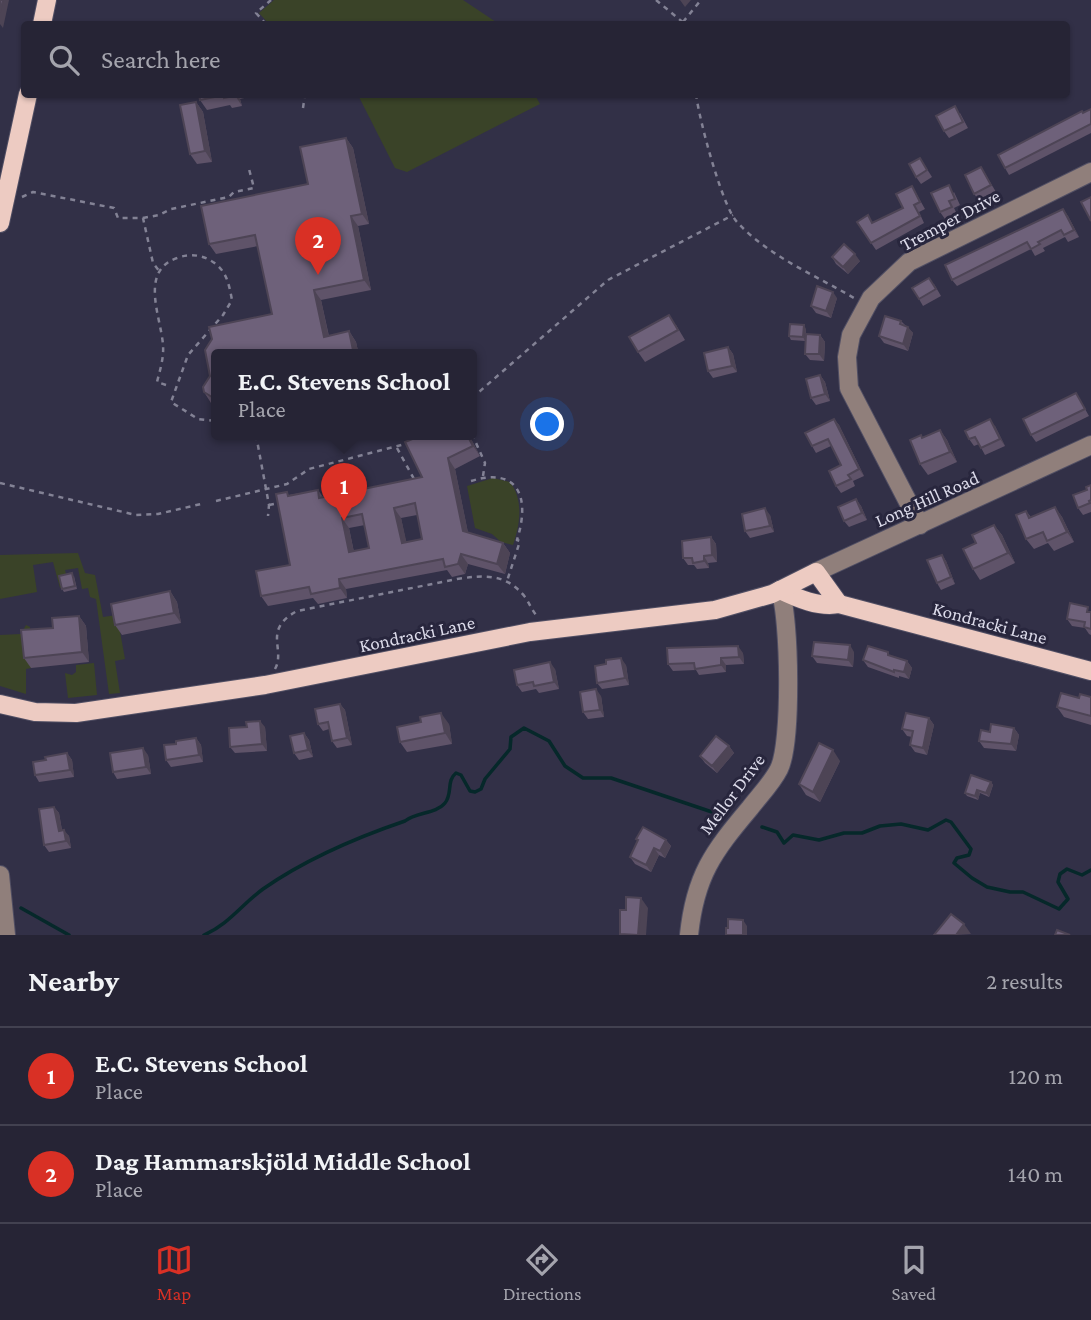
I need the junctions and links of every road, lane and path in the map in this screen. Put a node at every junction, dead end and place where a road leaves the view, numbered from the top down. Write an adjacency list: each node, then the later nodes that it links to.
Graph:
1 (47, 0): 5 (main road)
2 (271, 0): 6 (path)
3 (656, 0): 7 (path)
4 (702, 0): 8 (path)
5 (43, 21)
6 (263, 21)
7 (682, 21)
8 (686, 21)
9 (27, 98): 15 (main road)
10 (304, 98): 12 (path)
11 (697, 98): 17 (path)
12 (303, 108)
13 (249, 169): 18 (path)
14 (1091, 172): 21 (street, Tremper Drive)
15 (5, 179): 19 (main road)
16 (22, 197): 18 (path)
17 (733, 215): 21 (path); 23 (path)
18 (144, 218): 20 (path)
19 (0, 223)
20 (160, 272): 22 (path); 24 (path)
21 (866, 305): 40 (street, Tremper Drive)
22 (166, 385)
23 (477, 394)
24 (211, 420)
25 (257, 440): 34 (path)
26 (475, 440): 30 (path)
27 (410, 443): 29 (path)
28 (1091, 446): 40 (street, Long Hill Road)
29 (397, 447): 33 (path); 34 (path)
30 (483, 477): 31 (path); 42 (path)
31 (471, 481)
32 (0, 483): 37 (path)
33 (418, 485)
34 (266, 489): 35 (path); 38 (path)
35 (216, 501)
36 (288, 502): 38 (path)
37 (201, 504)
38 (269, 505): 39 (path)
39 (268, 516)
40 (920, 525): 41 (street, Long Hill Road)
41 (816, 572): 43 (main road, Long Hill Road); 44 (main road)
42 (507, 581): 45 (path); 47 (path)
43 (780, 590): 44 (main road, Kondracki Lane); 48 (main road, Kondracki Lane); 51 (street, Mellor Drive)
44 (839, 604): 46 (main road, Kondracki Lane)
45 (538, 618)
46 (1091, 671)
47 (273, 672)
48 (0, 704)
49 (0, 876): 50 (street)
50 (6, 935)
51 (689, 935)

